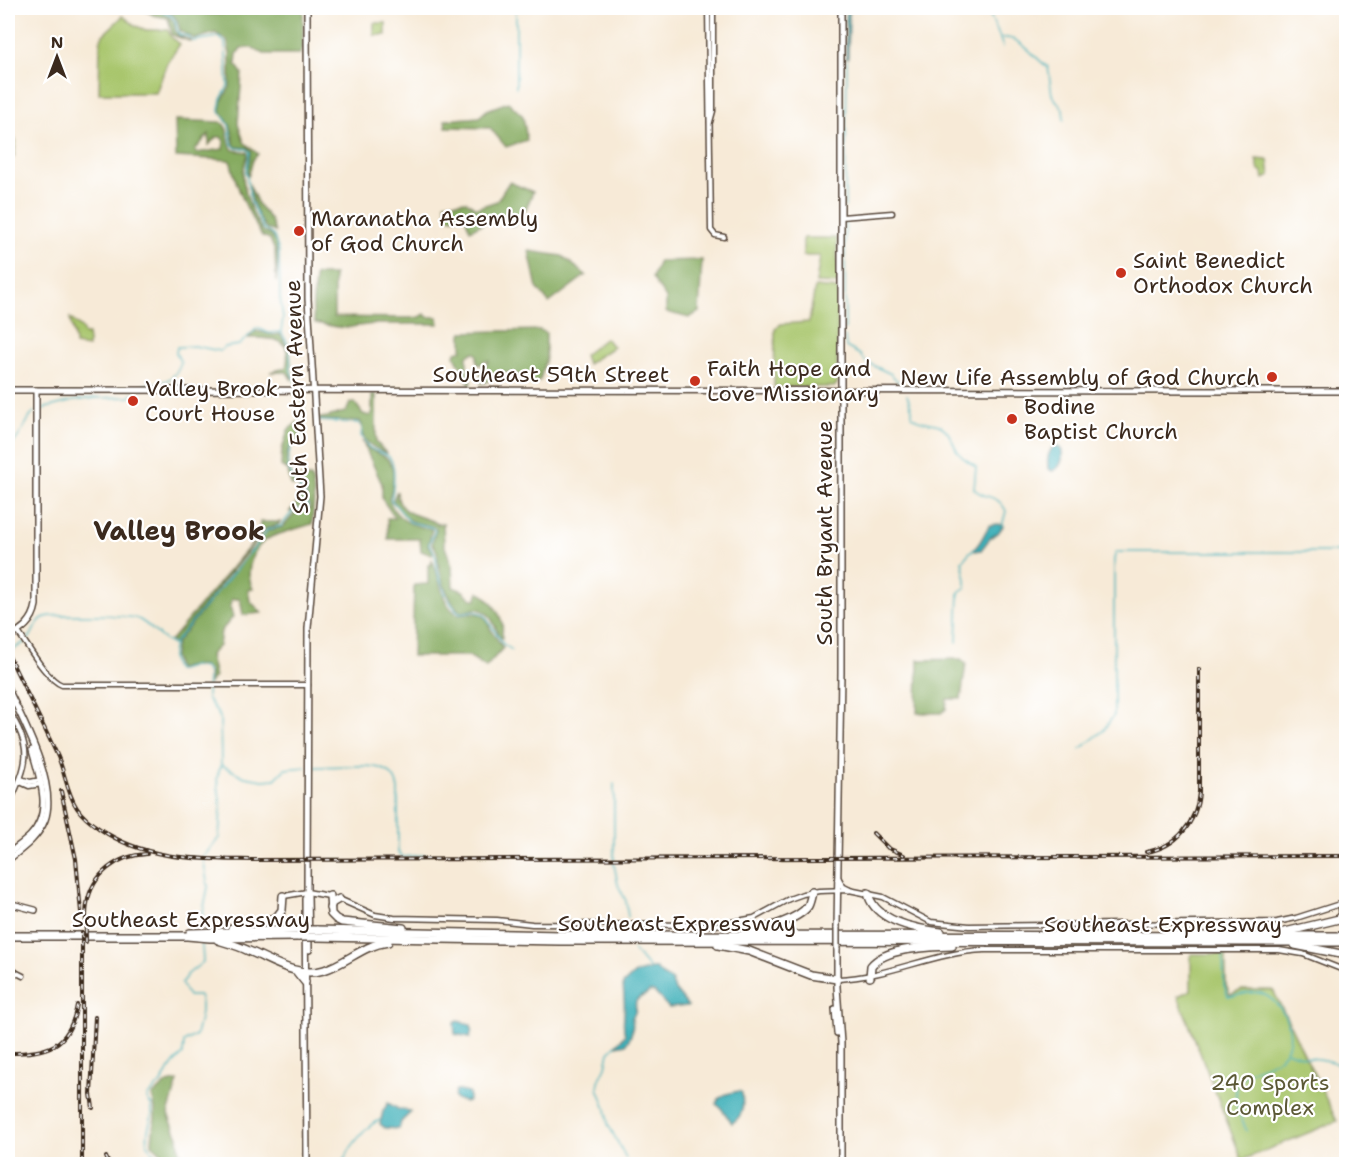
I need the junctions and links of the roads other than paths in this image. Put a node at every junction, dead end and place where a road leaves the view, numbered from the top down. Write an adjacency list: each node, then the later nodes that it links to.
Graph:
1 (308, 8): 11 (main road, South Eastern Avenue)
2 (708, 8): 5 (street)
3 (712, 8): 5 (street)
4 (840, 8): 7 (main road, South Bryant Avenue)
5 (710, 123): 8 (street)
6 (892, 213): 7 (street)
7 (841, 217): 12 (main road, South Bryant Avenue)
8 (724, 237)
9 (8, 390): 10 (main road, Southeast 59th Street)
10 (36, 390): 11 (main road, Southeast 59th Street); 14 (main road)
11 (313, 390): 12 (main road, Southeast 59th Street); 16 (main road, South Eastern Avenue)
12 (841, 390): 13 (main road, Southeast 59th Street); 25 (main road, South Bryant Avenue)
13 (1347, 391)
14 (18, 632): 15 (main road); 16 (street)
15 (8, 638)
16 (308, 686): 28 (main road, South Eastern Avenue)
17 (8, 688): 21 (main road)
18 (8, 696): 21 (main road)
19 (8, 710): 20 (street)
20 (20, 781): 21 (street); 22 (street)
21 (43, 782): 23 (main road); 24 (main road)
22 (8, 806)
23 (8, 854)
24 (8, 860)
25 (837, 877): 26 (main road); 27 (main road, South Bryant Avenue)
26 (849, 890): 27 (street); 30 (street)
27 (837, 891): 29 (street); 67 (main road, South Bryant Avenue, bridge)
28 (307, 892): 33 (street); 36 (street); 63 (main road, South Eastern Avenue)
29 (812, 892): 31 (street); 37 (highway)
30 (868, 892): 32 (street); 38 (highway)
31 (803, 894): 35 (street); 37 (highway)
32 (878, 895): 38 (highway); 39 (street)
33 (330, 896): 35 (street); 41 (highway)
34 (274, 899): 36 (highway)
35 (339, 899): 41 (highway)
36 (283, 900): 43 (highway)
37 (810, 901): 48 (highway)
38 (871, 903): 49 (highway)
39 (1344, 903): 50 (highway)
40 (8, 905): 42 (main road)
41 (330, 908): 45 (highway)
42 (35, 912)
43 (218, 932): 44 (highway, Southeast Expressway); 47 (highway, Southeast Expressway)
44 (299, 933): 46 (highway, Southeast Expressway, bridge); 52 (highway, Southeast Expressway)
45 (433, 933): 46 (highway, Southeast Expressway); 48 (highway, Southeast Expressway)
46 (316, 934): 53 (highway, Southeast Expressway)
47 (8, 935): 52 (highway, Southeast Expressway)
48 (708, 935): 49 (highway, Southeast Expressway)
49 (967, 935): 50 (highway, Southeast Expressway)
50 (1234, 936): 51 (highway, Southeast Expressway)
51 (1347, 936)
52 (210, 938): 60 (highway)
53 (414, 939): 54 (highway, Southeast Expressway); 63 (highway)
54 (692, 942): 55 (highway, Southeast Expressway); 67 (highway)
55 (989, 942): 56 (highway, Southeast Expressway); 65 (highway)
56 (1269, 942): 57 (highway, Southeast Expressway); 58 (highway)
57 (1347, 942)
58 (1347, 956)
59 (8, 967): 62 (main road)
60 (294, 970): 63 (highway); 66 (highway)
61 (1347, 971): 65 (street)
62 (15, 972): 64 (street)
63 (306, 972): 66 (main road, South Eastern Avenue); 68 (main road, South Eastern Avenue)
64 (23, 976)
65 (870, 977): 67 (street)
66 (305, 982): 68 (main road, South Eastern Avenue)
67 (837, 983): 70 (main road, South Bryant Avenue)
68 (306, 997): 69 (main road, South Eastern Avenue)
69 (307, 1164)
70 (839, 1164)

